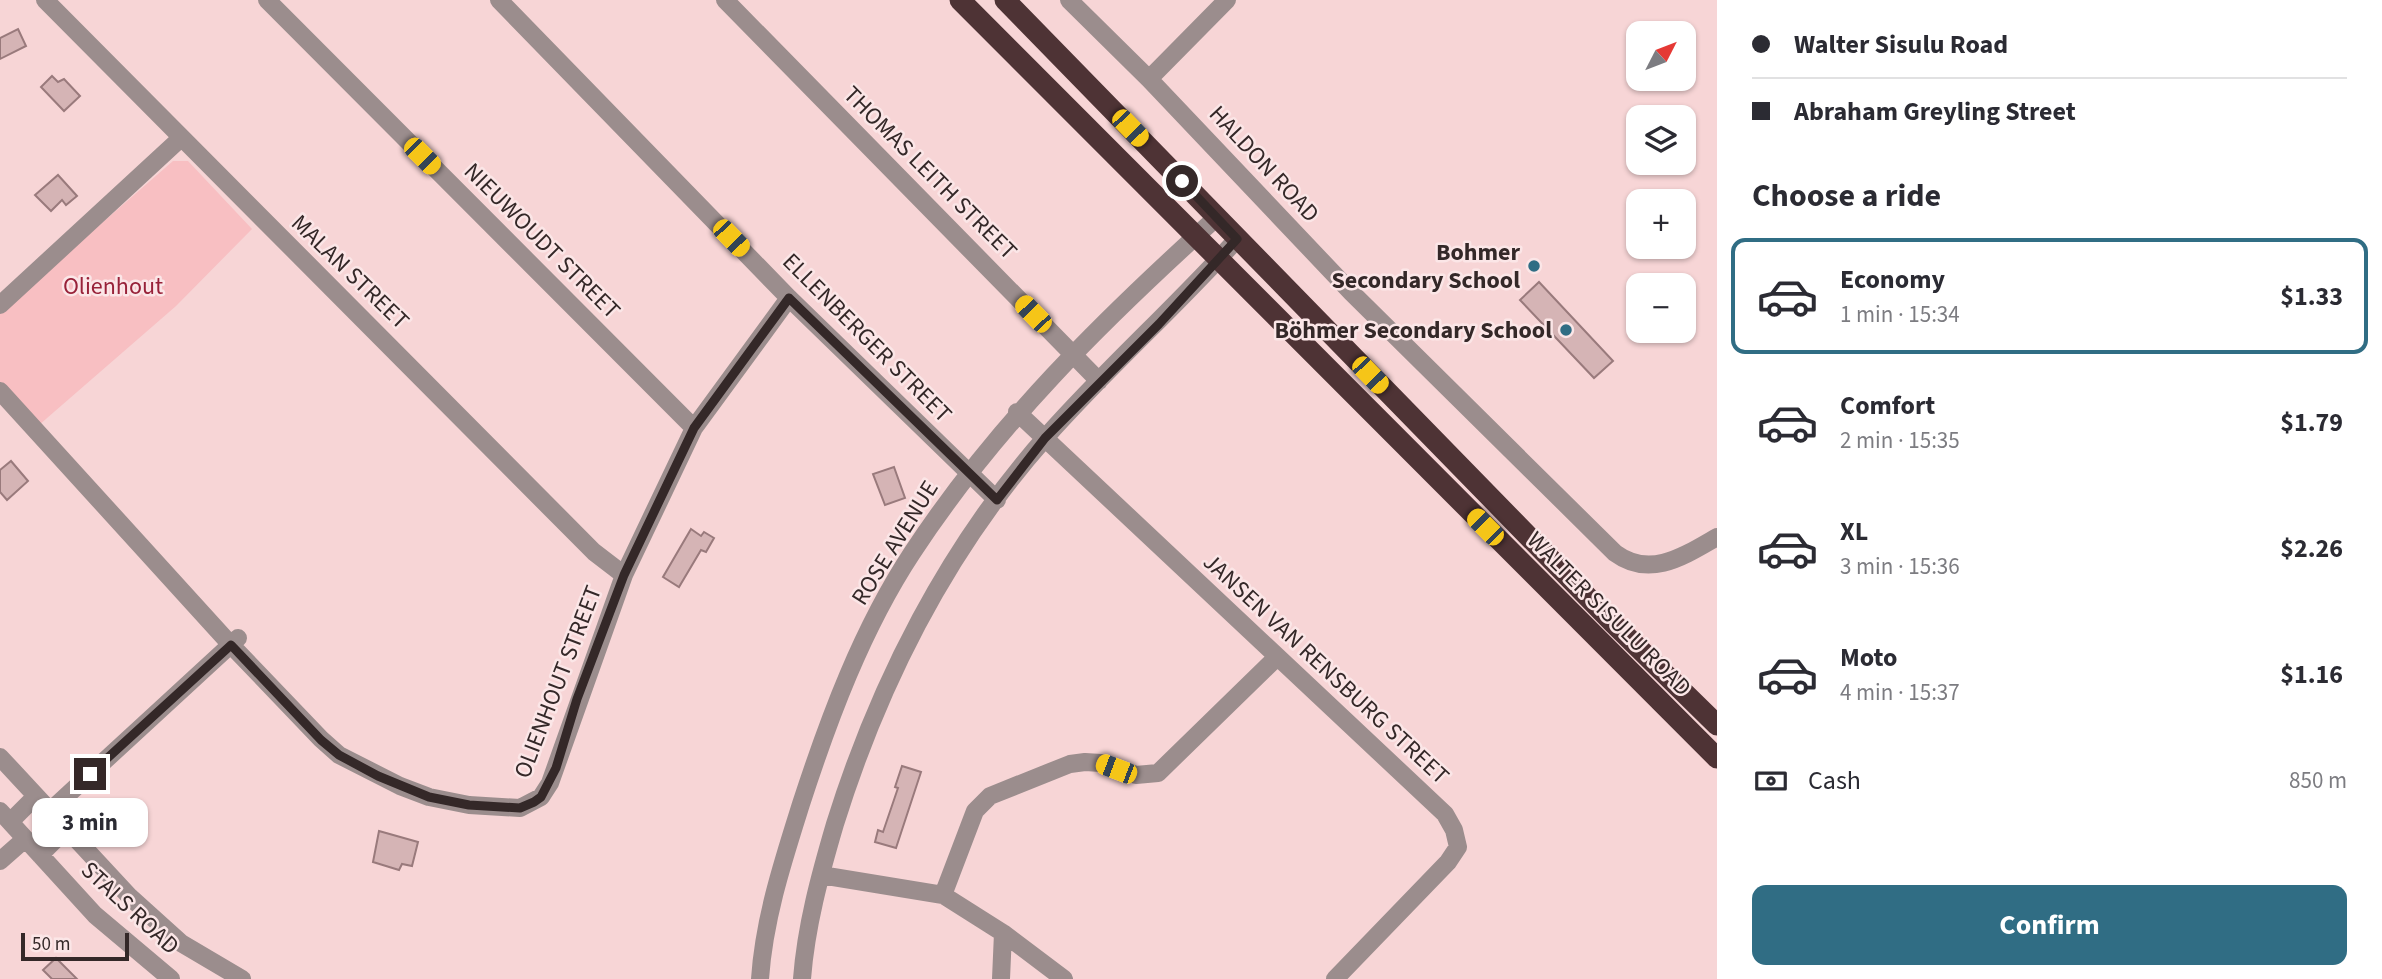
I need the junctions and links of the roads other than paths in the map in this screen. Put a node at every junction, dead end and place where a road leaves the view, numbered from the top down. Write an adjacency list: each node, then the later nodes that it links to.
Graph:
1 (45, 0): 12 (street, MALAN STREET)
2 (267, 0): 25 (street, NIEUWOUDT STREET)
3 (499, 0): 17 (street, ELLENBERGER STREET)
4 (724, 0): 19 (street, THOMAS LEITH STREET)
5 (960, 0): 11 (highway, WALTER SISULU ROAD)
6 (1005, 0): 10 (highway, WALTER SISULU ROAD)
7 (1069, 0): 9 (street, HALDON ROAD)
8 (1227, 0): 9 (street)
9 (1149, 79): 31 (street, HALDON ROAD)
10 (1113, 110): 11 (highway); 13 (highway, WALTER SISULU ROAD)
11 (1090, 131): 14 (highway, WALTER SISULU ROAD)
12 (181, 138): 18 (street); 32 (street, MALAN STREET)
13 (1217, 217): 14 (street, ROSE AVENUE); 15 (highway, WALTER SISULU ROAD)
14 (1195, 237): 16 (highway, WALTER SISULU ROAD); 19 (street, ROSE AVENUE)
15 (1237, 239): 16 (street); 22 (highway, WALTER SISULU ROAD)
16 (1218, 260): 20 (street); 24 (highway, WALTER SISULU ROAD)
17 (789, 298): 25 (street, OLIENHOUT STREET); 27 (street, ELLENBERGER STREET)
18 (0, 305)
19 (1072, 353): 20 (street, THOMAS LEITH STREET); 23 (street, ROSE AVENUE)
20 (1100, 381): 26 (street)
21 (0, 391): 33 (street, OLIENHOUT STREET)
22 (1389, 394): 24 (highway); 29 (highway, WALTER SISULU ROAD)
23 (1017, 412): 26 (street, JANSEN VAN RENSBURG STREET); 27 (street, ROSE AVENUE)
24 (1371, 414): 30 (highway, WALTER SISULU ROAD)
25 (694, 428): 32 (street, OLIENHOUT STREET)
26 (1045, 438): 28 (street); 34 (street, JANSEN VAN RENSBURG STREET)
27 (968, 473): 28 (street, ELLENBERGER STREET); 48 (street, ROSE AVENUE)
28 (997, 500): 45 (street)
29 (1502, 509): 30 (highway); 35 (highway, WALTER SISULU ROAD)
30 (1485, 527): 37 (highway, WALTER SISULU ROAD)
31 (1717, 537)
32 (624, 575): 33 (street, OLIENHOUT STREET)
33 (234, 641): 39 (street)
34 (1276, 658): 46 (street); 56 (street, JANSEN VAN RENSBURG STREET)
35 (1717, 725)
36 (0, 757): 38 (street, STALS ROAD)
37 (1717, 758)
38 (36, 796): 39 (street, STALS ROAD); 40 (street)
39 (50, 811): 41 (street, STALS ROAD)
40 (5, 816): 42 (street, STALS ROAD)
41 (66, 829): 43 (street); 50 (street, STALS ROAD)
42 (25, 839): 43 (street, STALS ROAD); 44 (street)
43 (40, 855): 49 (street, STALS ROAD)
44 (0, 861)
45 (821, 875): 46 (street); 53 (street)
46 (943, 894): 47 (street)
47 (1003, 933): 54 (street); 55 (street)
48 (762, 951): 51 (street); 52 (street, ROSE AVENUE)
49 (171, 979)
50 (242, 979)
51 (747, 979)
52 (760, 979)
53 (802, 979)
54 (1001, 979)
55 (1064, 979)
56 (1335, 979)

